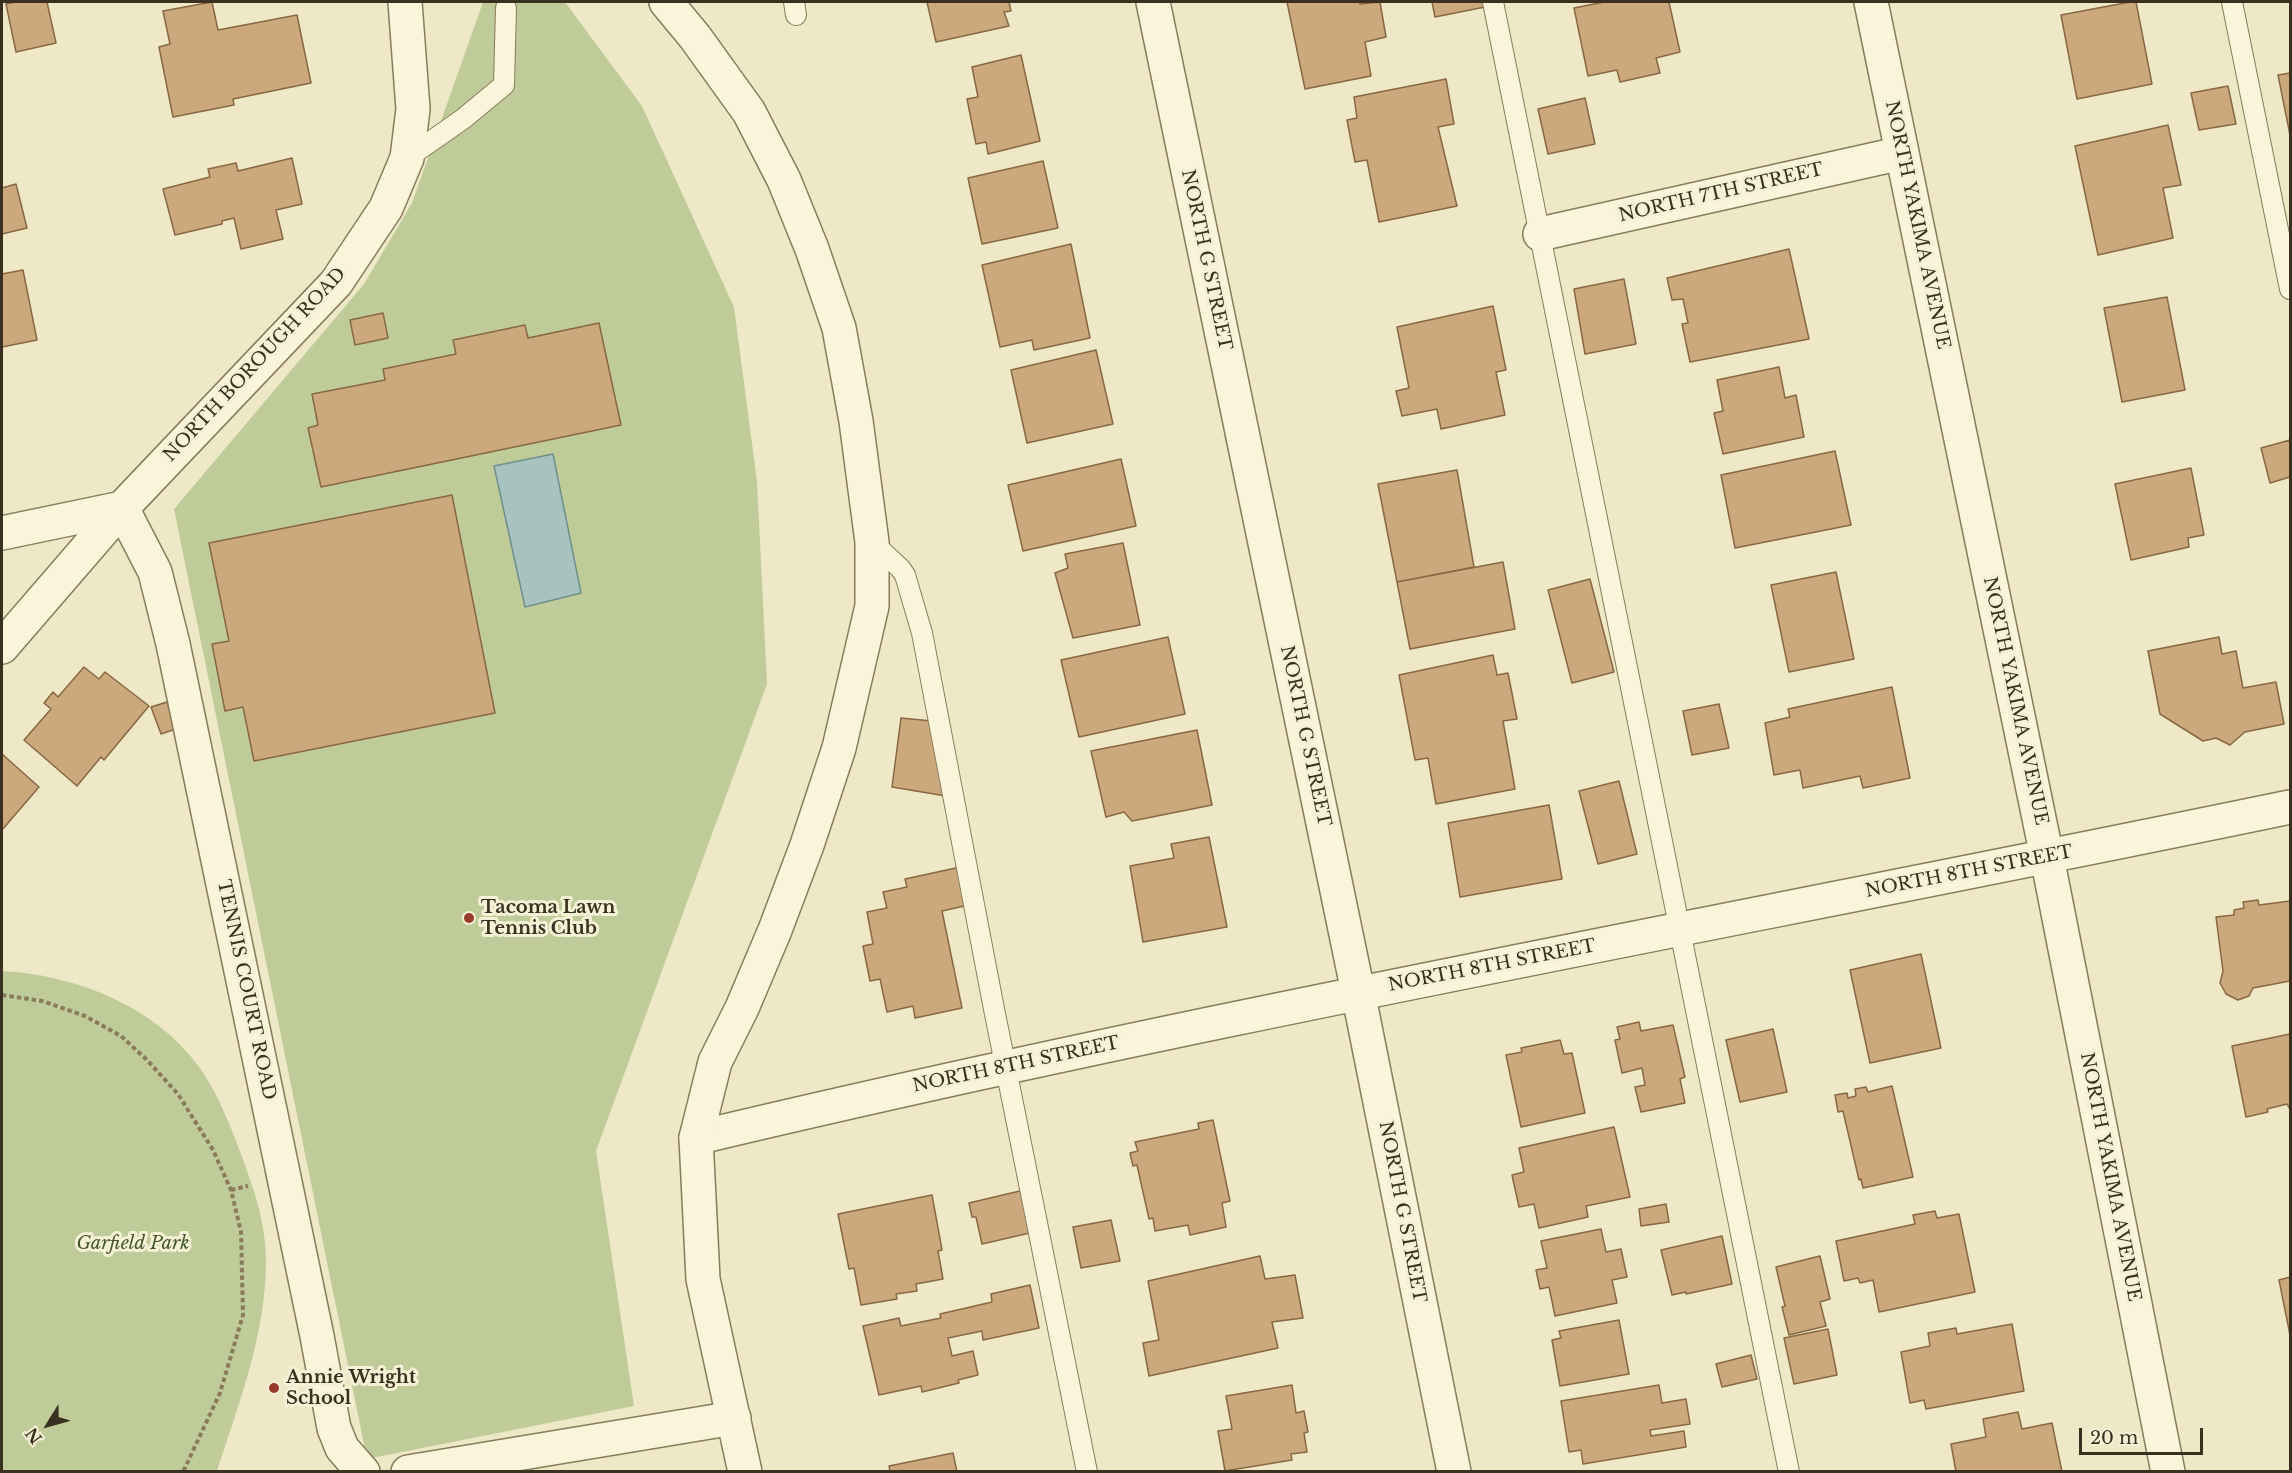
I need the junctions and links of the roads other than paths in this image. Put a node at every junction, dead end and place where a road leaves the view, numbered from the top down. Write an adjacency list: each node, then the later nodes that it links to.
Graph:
1 (405, 2): 9 (street, NORTH BOROUGH ROAD)
2 (666, 2): 14 (street)
3 (1153, 2): 19 (street, NORTH G STREET)
4 (1493, 2): 10 (lane)
5 (1870, 2): 8 (street, NORTH YAKIMA AVENUE)
6 (2232, 2): 11 (lane)
7 (506, 8): 9 (lane)
8 (1902, 153): 10 (street, NORTH 7TH STREET); 17 (street, NORTH YAKIMA AVENUE)
9 (407, 158): 12 (street, NORTH BOROUGH ROAD)
10 (1540, 234): 18 (lane)
11 (2290, 289)
12 (122, 508): 13 (street); 15 (street, NORTH BOROUGH ROAD); 23 (street, TENNIS COURT ROAD)
13 (2, 532)
14 (872, 542): 20 (lane); 21 (street)
15 (2, 647)
16 (2290, 807): 17 (street, NORTH 8TH STREET)
17 (2047, 857): 18 (street, NORTH 8TH STREET); 29 (street, NORTH YAKIMA AVENUE)
18 (1680, 929): 19 (street, NORTH 8TH STREET); 28 (lane)
19 (1358, 992): 20 (street, NORTH 8TH STREET); 27 (street, NORTH G STREET)
20 (1006, 1066): 21 (street, NORTH 8TH STREET); 26 (lane)
21 (696, 1138): 22 (street)
22 (734, 1418): 24 (street); 25 (street)
23 (363, 1472)
24 (408, 1472)
25 (745, 1472)
26 (1087, 1472)
27 (1454, 1472)
28 (1789, 1472)
29 (2168, 1472)

